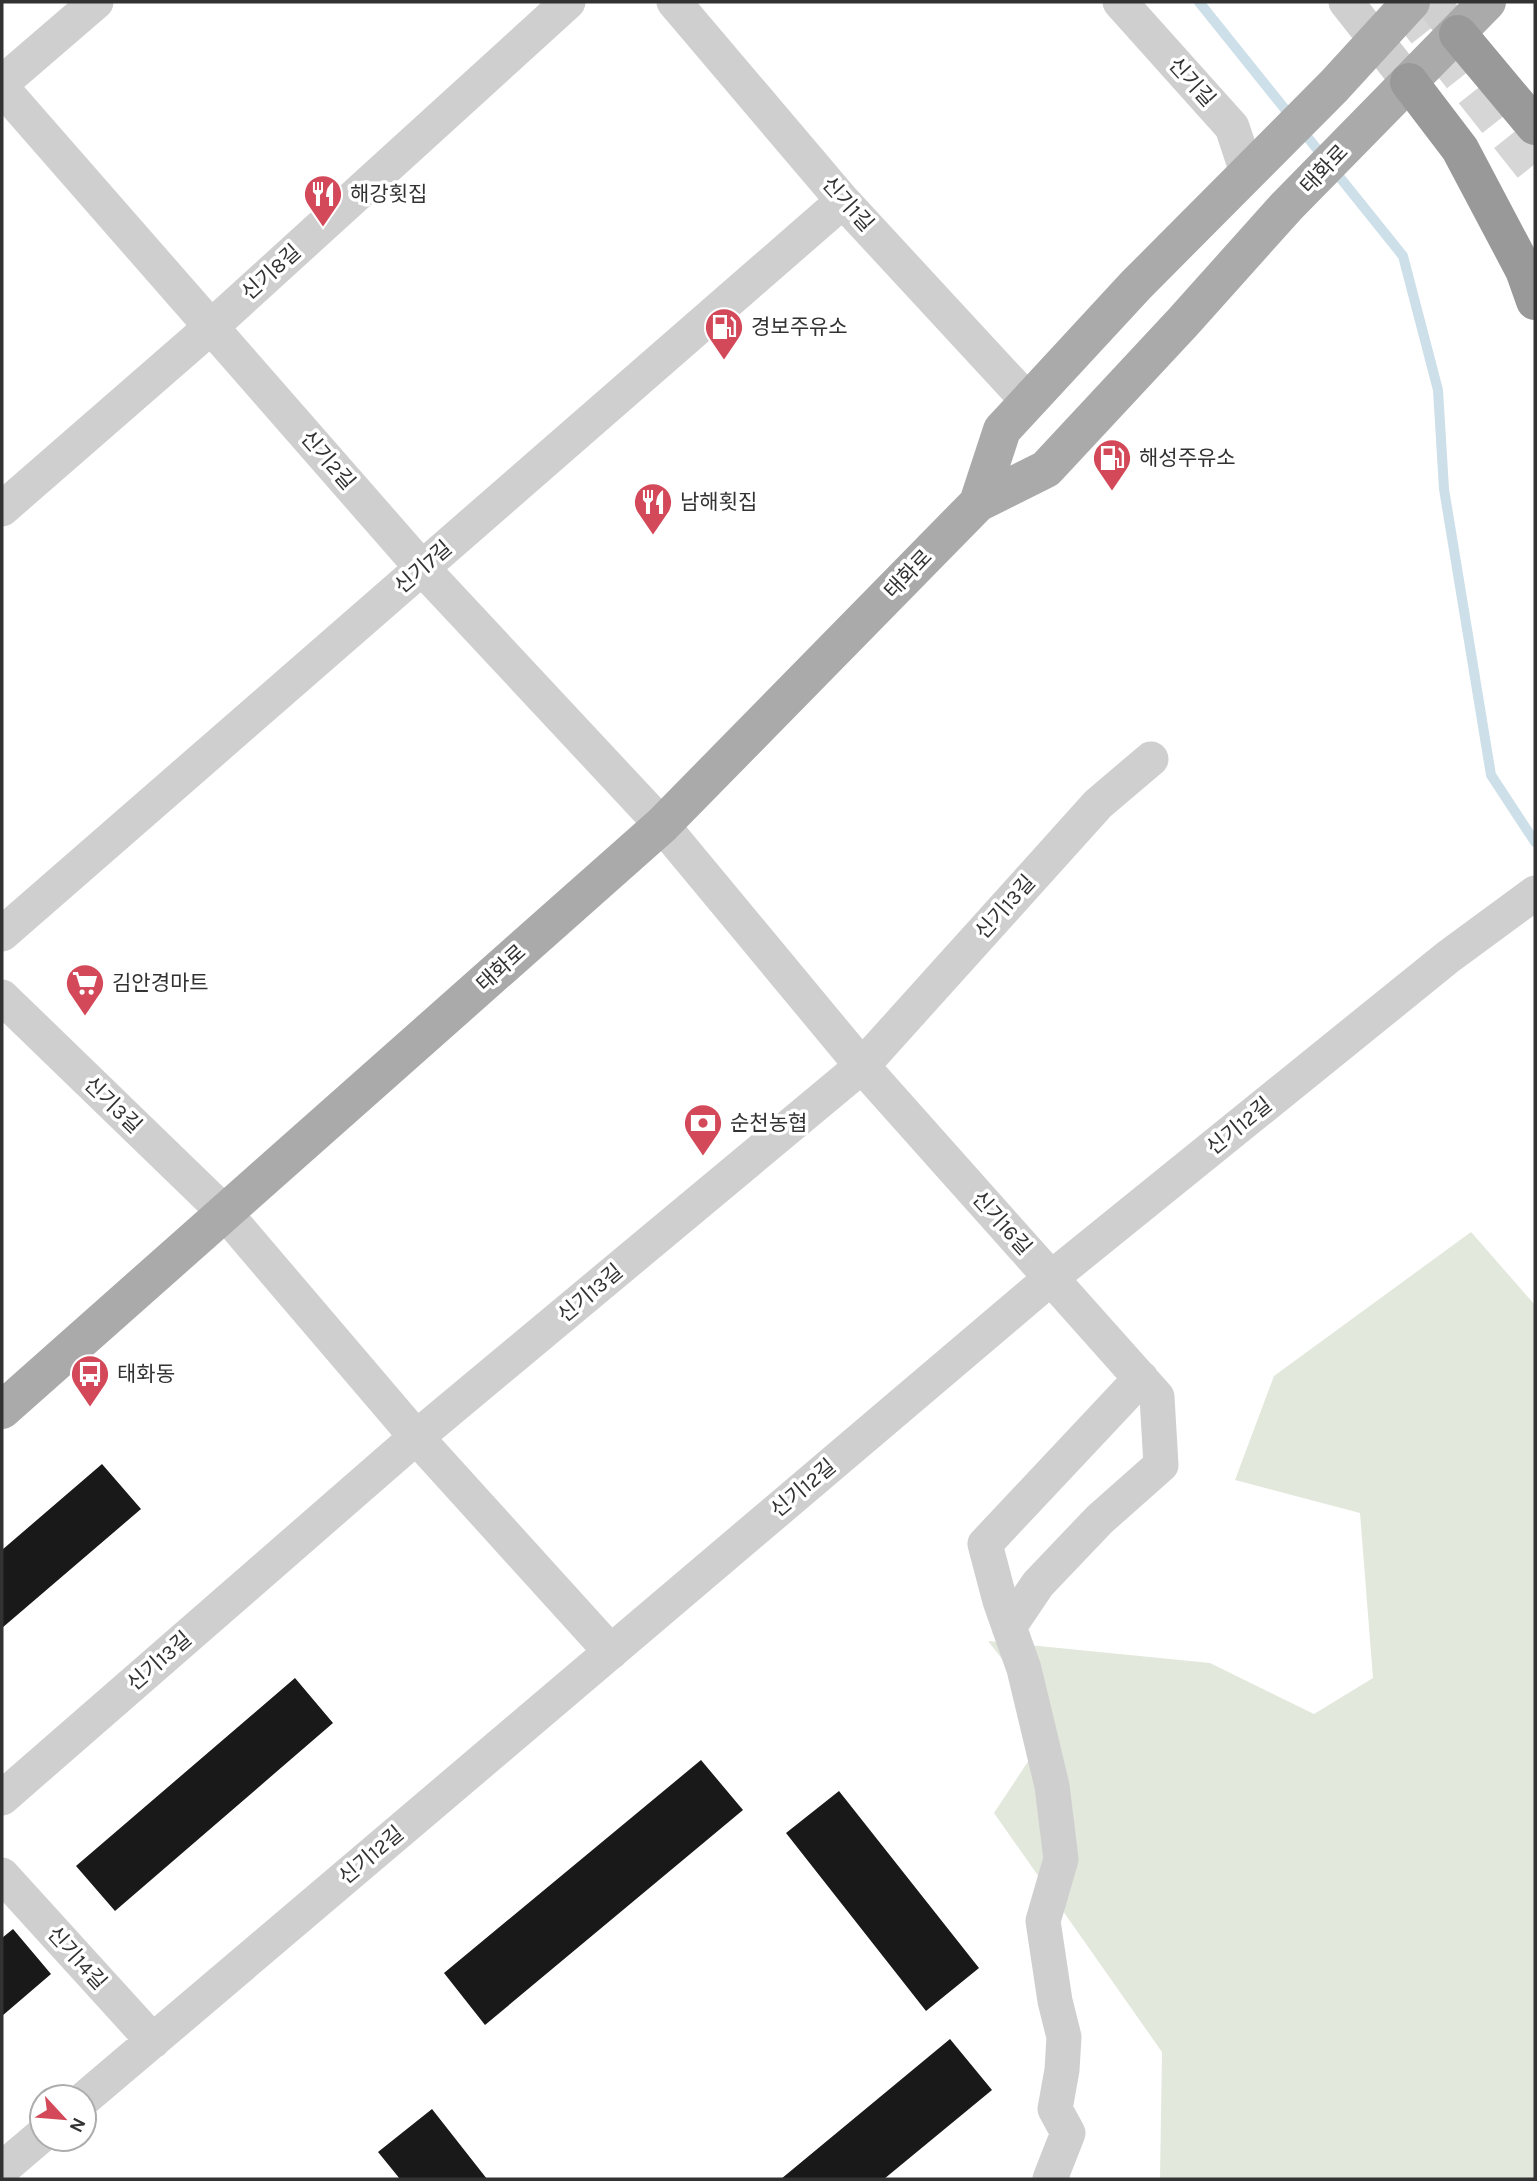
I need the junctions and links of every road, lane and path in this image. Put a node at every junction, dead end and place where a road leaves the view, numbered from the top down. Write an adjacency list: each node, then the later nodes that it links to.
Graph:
1 (96, 2): 12 (street)
2 (568, 2): 17 (street, 신기8길)
3 (674, 2): 15 (street, 신기1길)
4 (1119, 2): 14 (street, 신기길)
5 (1346, 2): 10 (street)
6 (1411, 2): 10 (main road, 태화로)
7 (1433, 2): 9 (street)
8 (1487, 2): 9 (main road, 태화로)
9 (1458, 34): 11 (main road, 태화로); 13 (highway)
10 (1376, 40): 11 (street); 14 (main road, 태화로)
11 (1409, 82): 16 (highway); 19 (main road, 태화로)
12 (2, 86): 17 (street, 신기2길)
13 (1535, 126)
14 (1256, 165): 18 (main road, 태화로)
15 (843, 201): 18 (street, 신기1길); 21 (street, 신기7길)
16 (1535, 301)
17 (211, 327): 20 (street, 신기8길); 21 (street, 신기2길)
18 (1028, 401): 19 (main road, 태화로)
19 (978, 503): 23 (main road, 태화로)
20 (2, 509)
21 (422, 568): 23 (street, 신기2길); 25 (street, 신기7길)
22 (1151, 759): 27 (street, 신기13길)
23 (662, 825): 27 (street, 신기16길); 28 (main road, 태화로)
24 (1524, 901): 29 (street, 신기12길)
25 (2, 934)
26 (2, 996): 28 (street, 신기3길)
27 (862, 1066): 29 (street, 신기16길); 32 (street, 신기13길)
28 (225, 1213): 31 (main road, 태화로); 32 (street, 신기3길)
29 (1051, 1278): 30 (street, 신기16길); 34 (street, 신기12길)
30 (1141, 1378): 33 (street); 33 (street, 신기16길)
31 (2, 1410)
32 (417, 1438): 34 (street, 신기3길); 35 (street, 신기13길)
33 (1009, 1627): 41 (street)
34 (611, 1652): 37 (street, 신기12길)
35 (2, 1798)
36 (2, 1875): 37 (street, 신기14길)
37 (153, 2041): 38 (street, 신기12길)
38 (98, 2087)
39 (28, 2147): 40 (street)
40 (2, 2169)
41 (1050, 2179)

